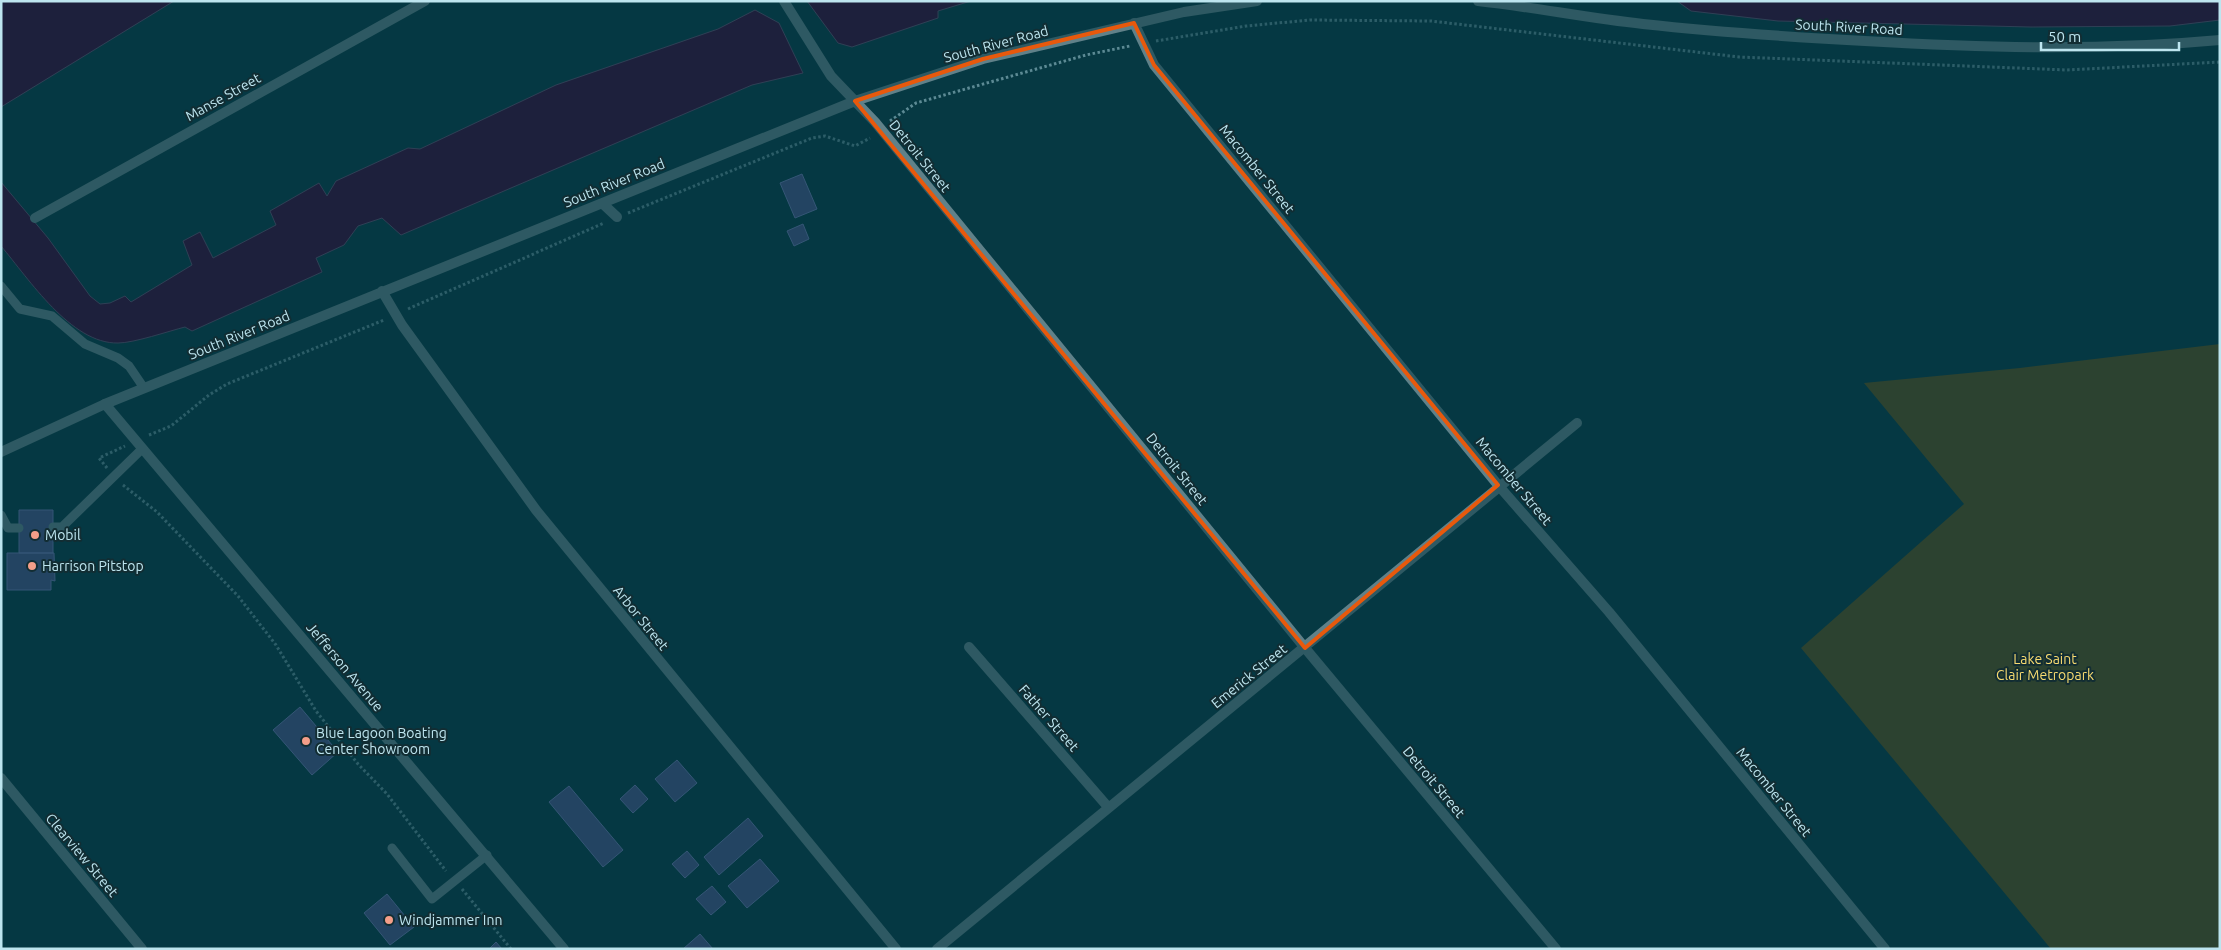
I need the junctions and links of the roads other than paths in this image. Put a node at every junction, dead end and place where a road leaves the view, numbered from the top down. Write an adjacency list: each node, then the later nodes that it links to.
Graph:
1 (425, 1): 10 (street, Manse Street)
2 (784, 1): 7 (street, Detroit Street)
3 (1257, 1): 5 (street, South River Road)
4 (1478, 1): 6 (street, South River Road)
5 (1134, 23): 7 (street, South River Road); 18 (street, Macomber Street)
6 (2220, 40)
7 (855, 101): 8 (street, South River Road); 23 (street, Detroit Street)
8 (602, 203): 9 (street); 12 (street, South River Road)
9 (617, 217)
10 (35, 218)
11 (1, 286): 13 (lane)
12 (382, 291): 13 (street, South River Road); 30 (street, Arbor Street)
13 (144, 388): 14 (street, South River Road)
14 (105, 404): 16 (street, Jefferson Avenue); 17 (street, South River Road)
15 (1577, 423): 18 (street, Emerick Street)
16 (142, 449): 20 (lane); 27 (street, Jefferson Avenue)
17 (1, 452)
18 (1498, 485): 23 (street, Emerick Street); 33 (street, Macomber Street)
19 (1, 515): 21 (lane)
20 (53, 527)
21 (19, 528)
22 (969, 647): 25 (street, Father Street)
23 (1305, 648): 25 (street, Emerick Street); 32 (street, Detroit Street)
24 (1, 778): 28 (street, Clearview Street)
25 (1108, 807): 31 (street, Emerick Street)
26 (392, 848): 27 (lane)
27 (487, 855): 29 (street, Jefferson Avenue)
28 (142, 949)
29 (564, 949)
30 (896, 949)
31 (937, 949)
32 (1556, 949)
33 (1884, 949)

